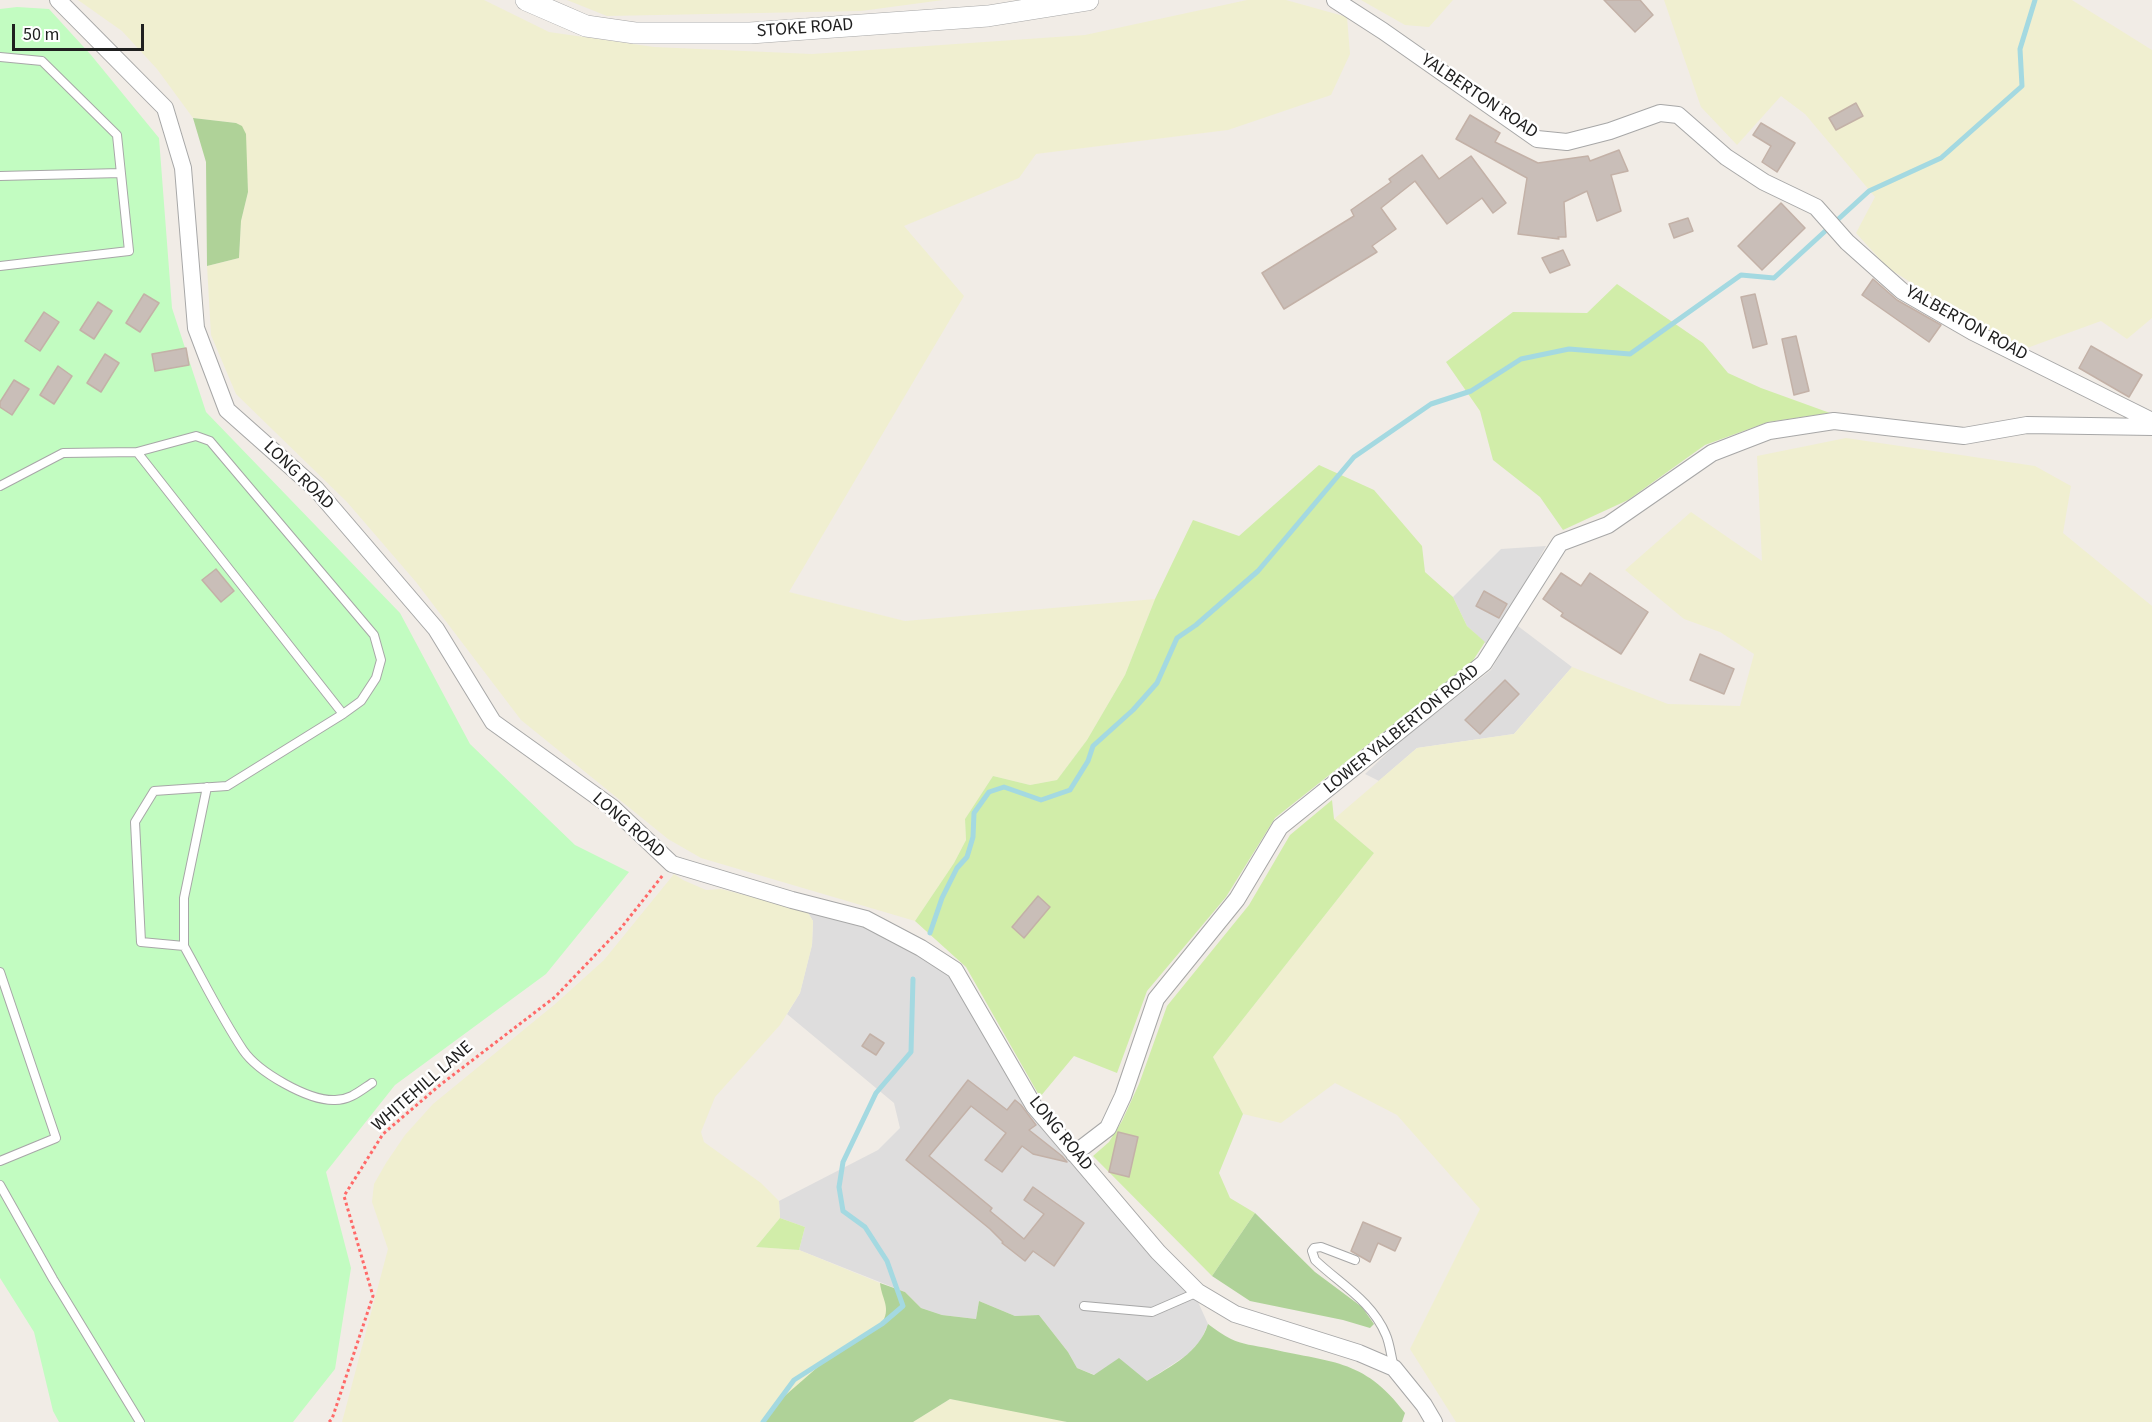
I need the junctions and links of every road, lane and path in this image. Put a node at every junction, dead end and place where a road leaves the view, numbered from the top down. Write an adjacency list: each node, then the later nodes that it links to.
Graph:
1 (57, 0): 15 (street, LONG ROAD)
2 (526, 0): 3 (street, STOKE ROAD)
3 (1088, 0)
4 (1335, 0): 9 (street, YALBERTON ROAD)
5 (0, 57): 6 (lane)
6 (120, 173): 7 (lane); 8 (lane)
7 (0, 176)
8 (0, 266)
9 (2152, 421)
10 (2152, 427): 19 (street, LOWER YALBERTON ROAD)
11 (137, 452): 12 (lane); 13 (lane); 13 (lane)
12 (0, 486)
13 (343, 714): 14 (lane)
14 (207, 787): 16 (lane); 16 (lane)
15 (672, 864): 19 (street, LONG ROAD); 27 (path, WHITEHILL LANE)
16 (184, 946): 18 (lane)
17 (0, 972): 20 (lane)
18 (372, 1083)
19 (1074, 1154): 23 (street, LONG ROAD)
20 (0, 1161)
21 (0, 1185): 26 (lane)
22 (1355, 1260): 25 (lane)
23 (1198, 1292): 24 (lane); 25 (street, LONG ROAD)
24 (1084, 1306)
25 (1394, 1368): 28 (street, LONG ROAD)
26 (140, 1422)
27 (329, 1422)
28 (1434, 1422)

